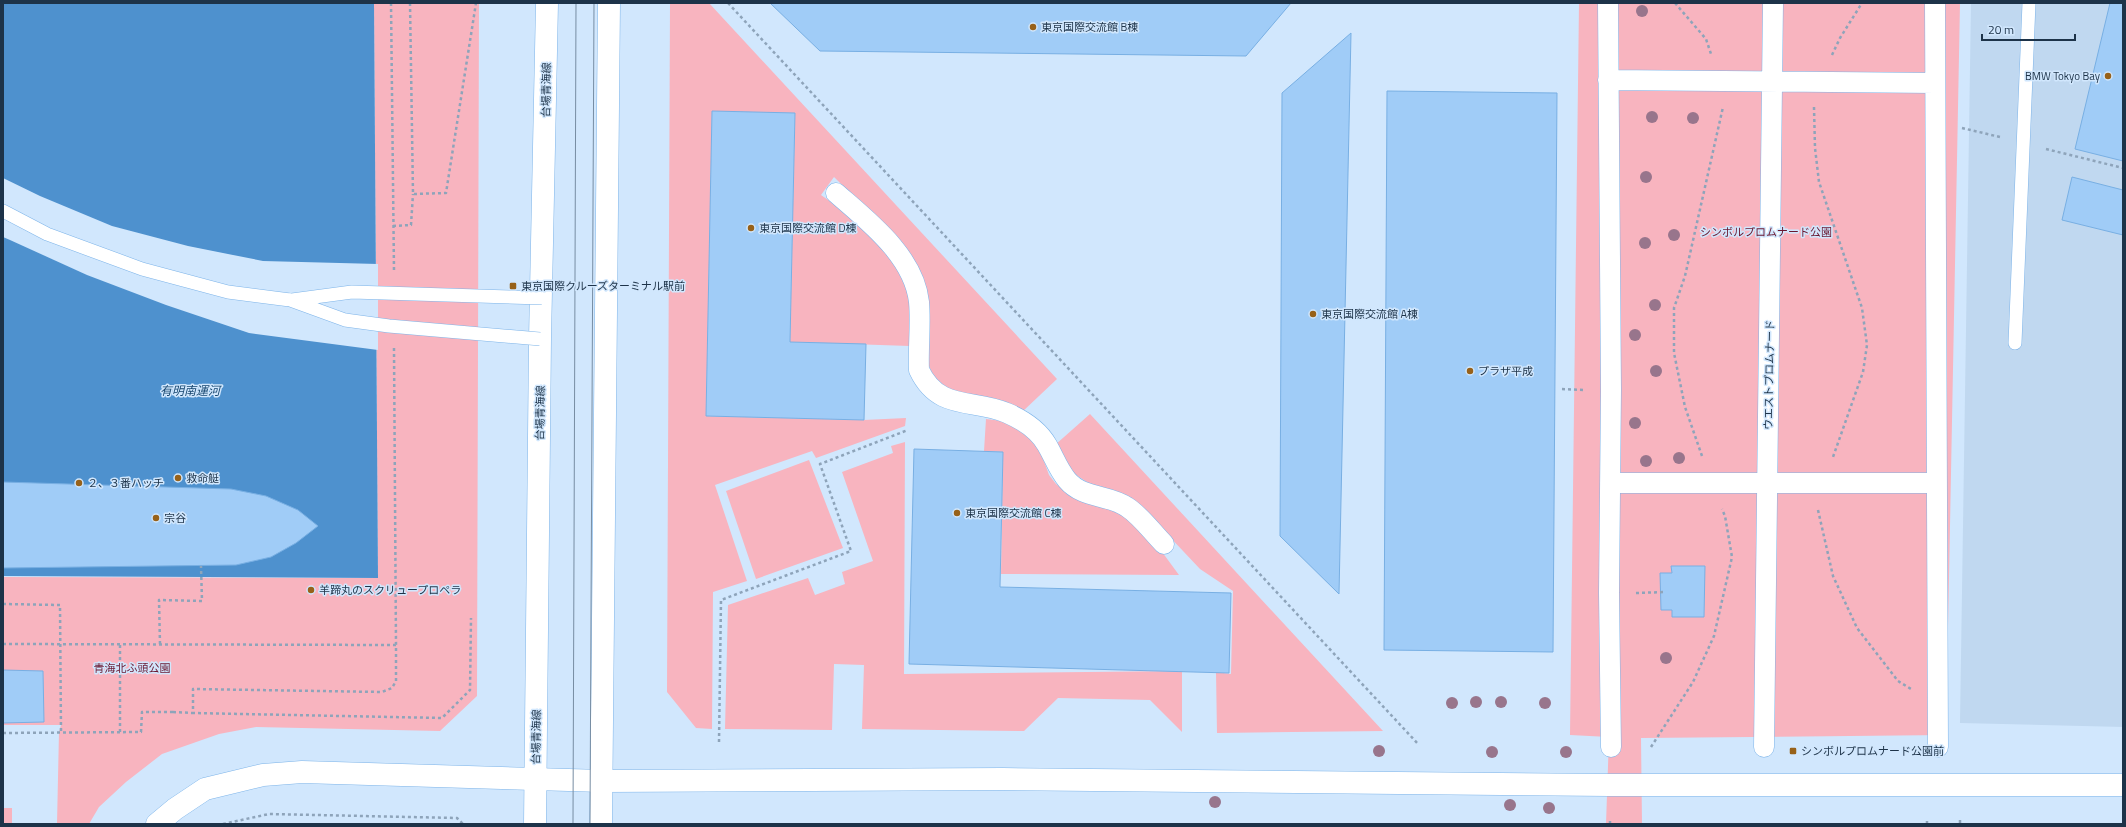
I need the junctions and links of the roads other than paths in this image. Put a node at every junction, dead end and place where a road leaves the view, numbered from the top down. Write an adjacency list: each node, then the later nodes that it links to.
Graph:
1 (547, 3): 12 (street, 台場青海線)
2 (610, 3): 24 (street)
3 (1608, 3): 7 (street)
4 (1773, 3): 8 (street, ウエストプロムナード)
5 (1935, 3): 9 (street)
6 (2028, 3): 15 (lane)
7 (1608, 80): 8 (street); 16 (street)
8 (1772, 81): 9 (street); 18 (street, ウエストプロムナード)
9 (1935, 83): 17 (street)
10 (836, 193): 19 (street)
11 (3, 210): 13 (lane)
12 (542, 298): 13 (lane, bridge); 14 (street, 台場青海線)
13 (290, 300): 14 (lane, bridge)
14 (540, 339): 23 (street, 台場青海線)
15 (2015, 342)
16 (1610, 483): 18 (street); 20 (street)
17 (1937, 483): 18 (street); 22 (street)
18 (1767, 484): 21 (street, ウエストプロムナード)
19 (1164, 544)
20 (1611, 747)
21 (1764, 747)
22 (1938, 747)
23 (535, 779): 24 (street); 26 (street); 27 (street, 台場青海線)
24 (603, 781): 25 (street); 28 (street)
25 (2123, 785)
26 (157, 824)
27 (536, 824)
28 (602, 824)

